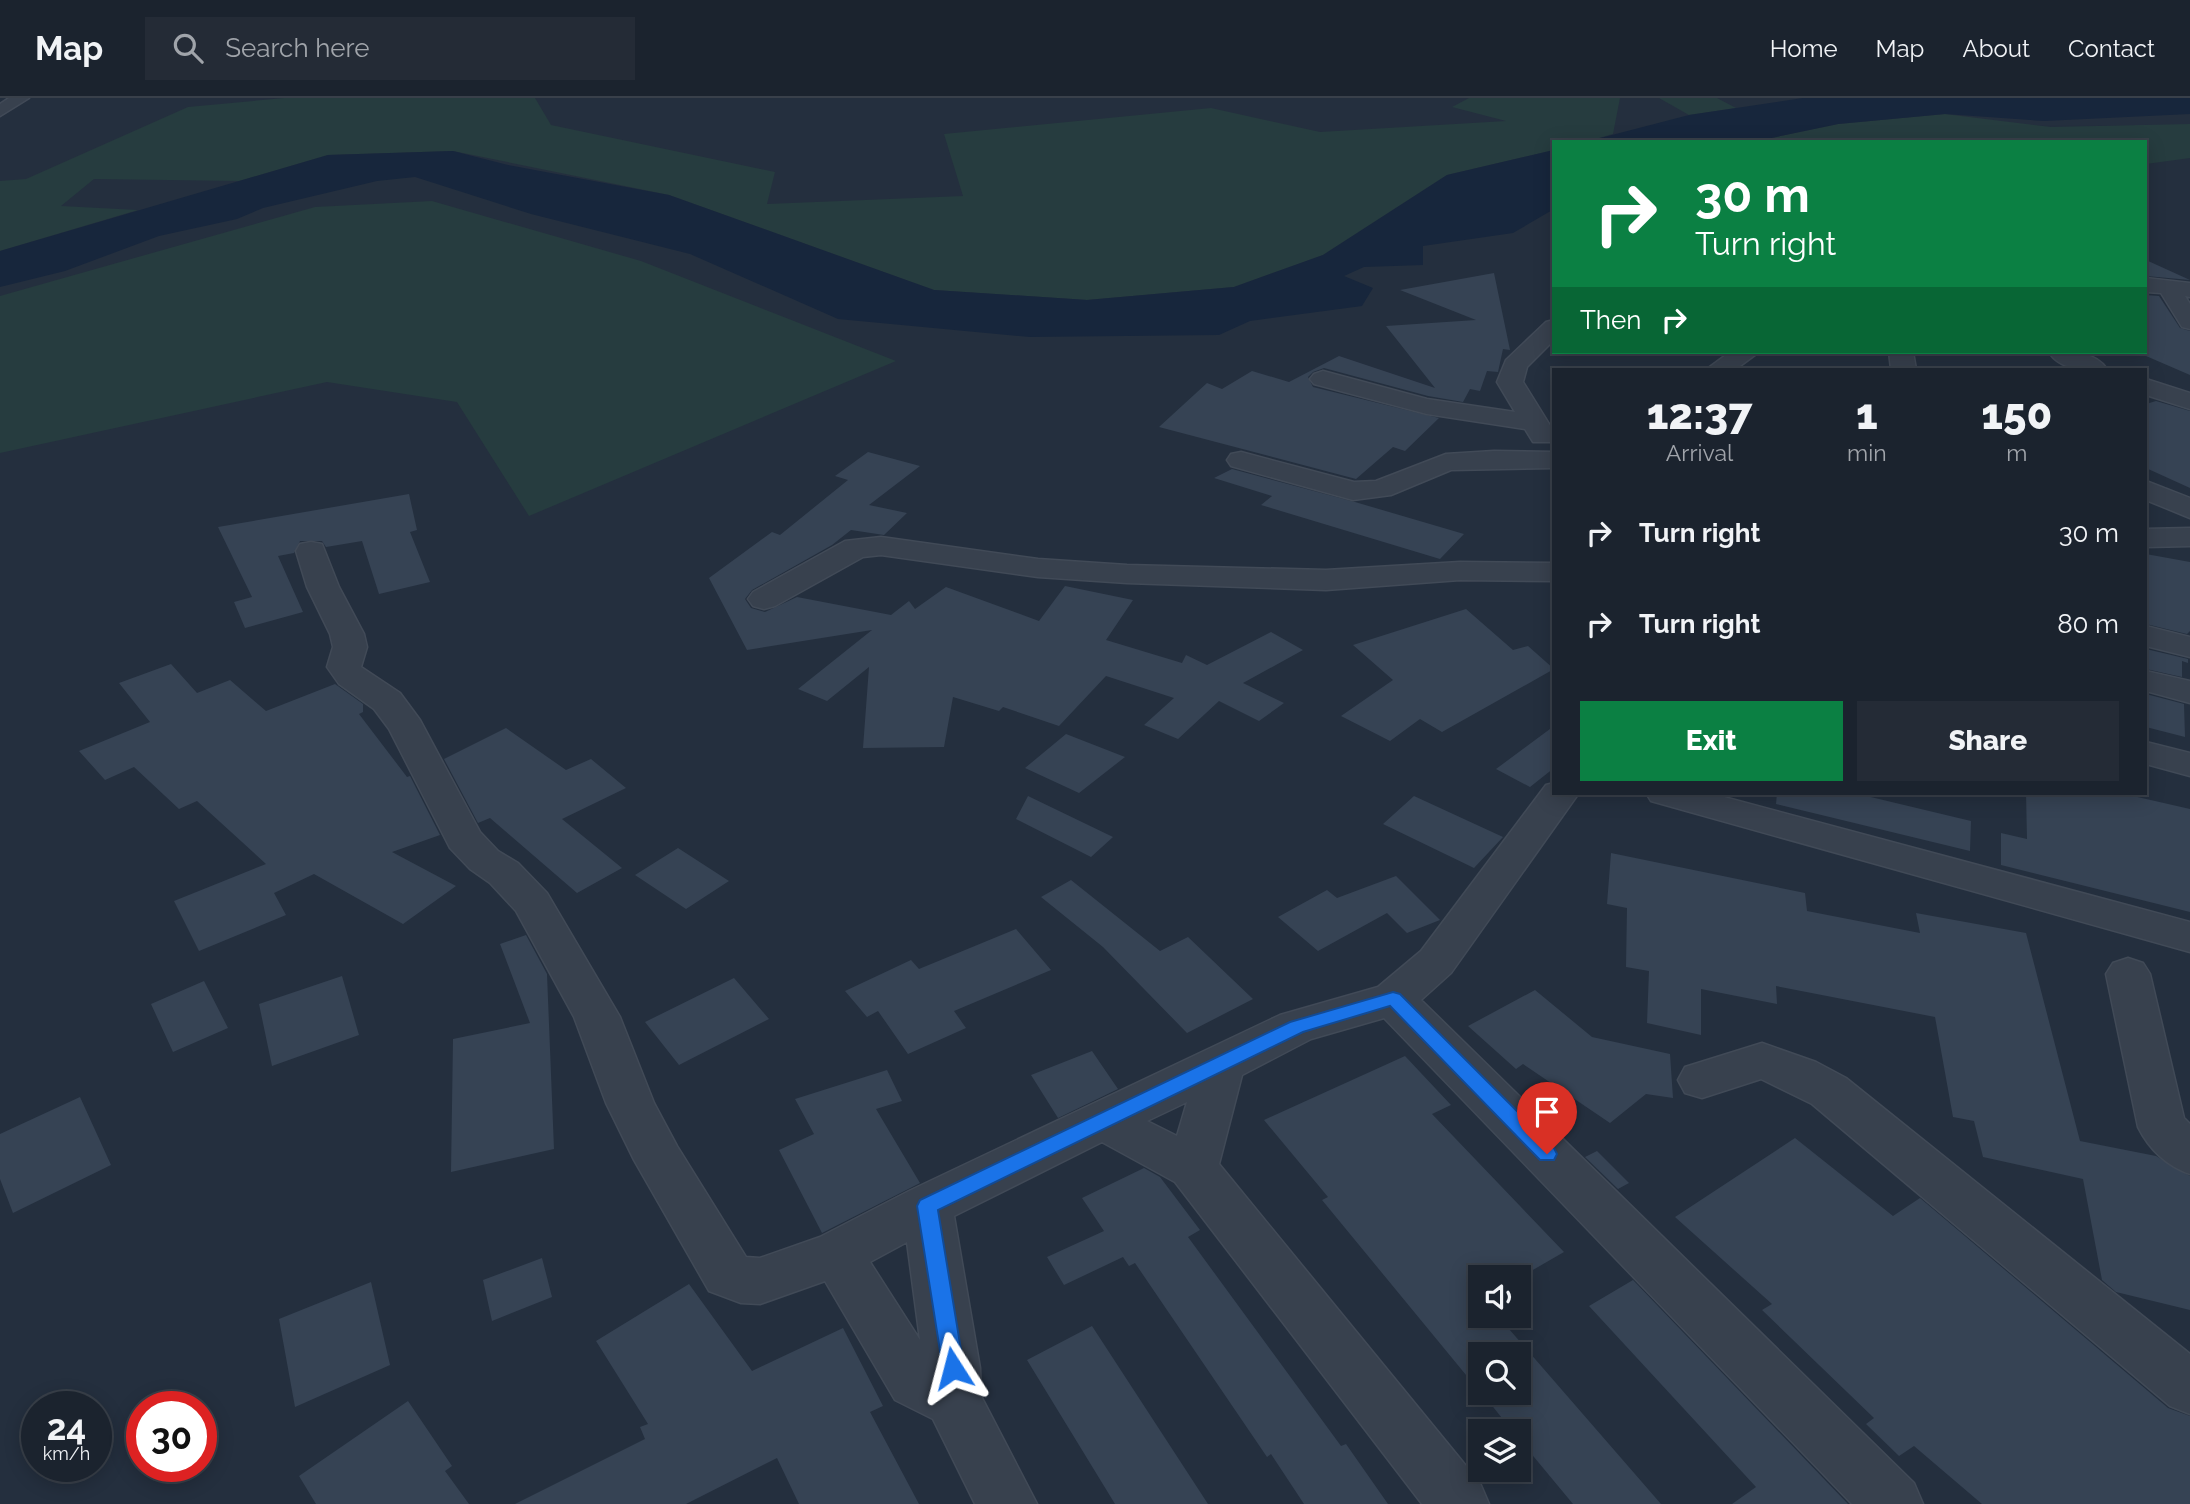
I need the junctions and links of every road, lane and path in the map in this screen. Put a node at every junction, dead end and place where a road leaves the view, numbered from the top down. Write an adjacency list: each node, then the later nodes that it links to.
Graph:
1 (21, 98): 2 (street)
2 (0, 111)
3 (2168, 287): 4 (street)
4 (2190, 322)
5 (1552, 329): 13 (street)
6 (1744, 354): 8 (street)
7 (2065, 354): 9 (street)
8 (1721, 368)
9 (2092, 368)
10 (1323, 379): 13 (street)
11 (2147, 387): 12 (street)
12 (2190, 401)
13 (1534, 422): 14 (street)
14 (1552, 449)
15 (1241, 460): 16 (street)
16 (1552, 460)
17 (2147, 490): 18 (street)
18 (2190, 509)
19 (2190, 537): 20 (street)
20 (2147, 538)
21 (311, 551): 41 (street)
22 (1552, 572): 23 (street)
23 (764, 599)
24 (2147, 636): 25 (street)
25 (2190, 647)
26 (2147, 681): 27 (street)
27 (2190, 692)
28 (2147, 753): 29 (street)
29 (2190, 765)
30 (1559, 795): 34 (street)
31 (1672, 795): 32 (street)
32 (2190, 937)
33 (2128, 974): 38 (street)
34 (1393, 999): 35 (street); 46 (street)
35 (1221, 1065): 37 (street); 39 (street)
36 (1702, 1080): 42 (street)
37 (1103, 1120): 39 (street); 40 (street)
38 (2190, 1154)
39 (1193, 1168): 45 (street)
40 (927, 1206): 41 (street); 43 (street)
41 (837, 1254): 43 (street)
42 (2190, 1388)
43 (953, 1400): 44 (street)
44 (1007, 1504)
45 (1459, 1504)
46 (1894, 1504)

